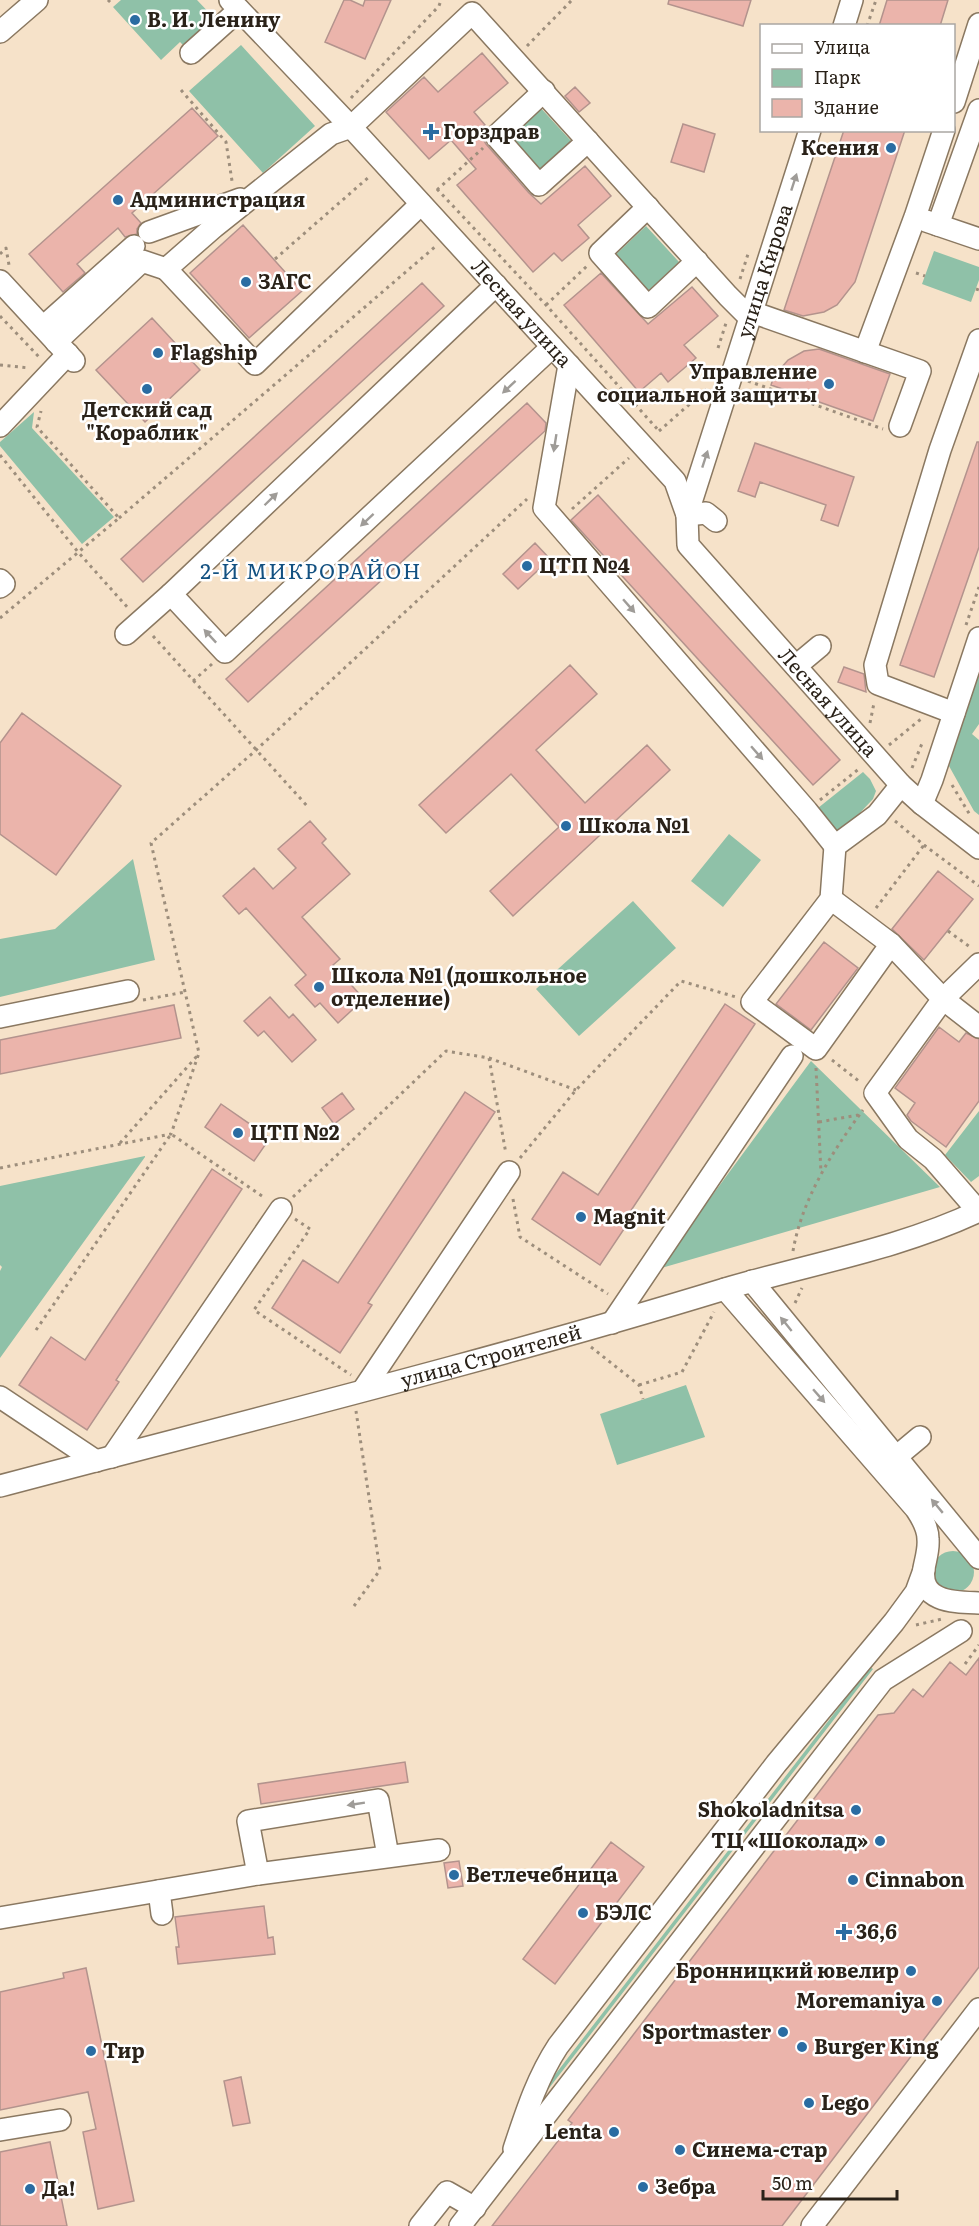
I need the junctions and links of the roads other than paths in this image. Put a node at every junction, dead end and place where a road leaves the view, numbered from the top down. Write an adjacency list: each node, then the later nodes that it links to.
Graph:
1 (36, 0): 7 (street)
2 (848, 1): 5 (street)
3 (234, 5): 8 (street); 12 (street, Лесная улица)
4 (466, 6): 9 (street); 12 (street)
5 (844, 24)
6 (979, 24): 10 (street)
7 (0, 32)
8 (191, 53)
9 (543, 91): 15 (street); 15 (street)
10 (955, 99)
11 (978, 115): 20 (street)
12 (351, 128): 16 (street); 17 (street, Лесная улица)
13 (809, 132): 26 (street, улица Кирова, one-way to 13)
14 (943, 132): 19 (street)
15 (588, 141): 18 (street)
16 (258, 193): 23 (street); 28 (street)
17 (421, 204): 23 (street); 25 (street, Лесная улица)
18 (648, 207): 22 (street); 22 (street)
19 (915, 217): 20 (street); 30 (street)
20 (938, 225): 21 (street)
21 (979, 239)
22 (697, 261): 26 (street)
23 (166, 269): 28 (street)
24 (0, 281): 28 (street)
25 (496, 285): 29 (street, Лесная улица); 38 (street, one-way to 25)
26 (751, 315): 30 (street); 34 (street, улица Кирова, one-way to 26)
27 (979, 340): 43 (street)
28 (60, 346): 32 (street)
29 (552, 347): 31 (street, Лесная улица); 38 (street, one-way to 38)
30 (866, 352): 33 (street)
31 (569, 365): 34 (street, Лесная улица); 46 (street, one-way to 46)
32 (0, 426)
33 (893, 428)
34 (687, 515): 35 (street); 42 (street, Лесная улица)
35 (716, 521)
36 (0, 580): 37 (street)
37 (0, 587)
38 (171, 594): 39 (street)
39 (133, 628)
40 (979, 638): 43 (street)
41 (820, 646): 42 (street)
42 (796, 666): 44 (street, Лесная улица)
43 (945, 710): 45 (street)
44 (901, 785): 45 (street, Лесная улица); 46 (street)
45 (922, 804): 47 (street, Лесная улица)
46 (835, 846): 48 (street)
47 (979, 848)
48 (831, 899): 49 (street); 49 (street)
49 (891, 944): 52 (street)
50 (975, 956): 52 (street)
51 (128, 991): 53 (street)
52 (943, 999): 54 (street); 58 (street)
53 (0, 1017)
54 (979, 1027)
55 (792, 1056): 61 (street)
56 (509, 1172): 62 (street)
57 (281, 1209): 66 (street)
58 (979, 1211): 59 (street, улица Строителей)
59 (752, 1281): 60 (street, улица Строителей); 65 (street, one-way to 59)
60 (722, 1296): 61 (street, улица Строителей); 69 (street, one-way to 69)
61 (612, 1323): 62 (street, улица Строителей)
62 (358, 1391): 66 (street, улица Строителей)
63 (0, 1397): 66 (street)
64 (920, 1437): 65 (street)
65 (896, 1456): 68 (street, one-way to 65)
66 (104, 1459): 67 (street, улица Строителей)
67 (0, 1486)
68 (977, 1556): 69 (street)
69 (925, 1564): 71 (street); 83 (street)
70 (979, 1587): 71 (street)
71 (950, 1602): 72 (street); 73 (street)
72 (979, 1603)
73 (970, 1625): 83 (street)
74 (439, 1850): 75 (street)
75 (388, 1856): 76 (street); 76 (street, one-way to 76)
76 (258, 1874): 77 (street)
77 (159, 1891): 78 (street); 79 (street)
78 (162, 1914)
79 (0, 1918)
80 (979, 2009): 87 (street)
81 (60, 2120): 82 (street)
82 (0, 2130)
83 (509, 2164): 84 (street)
84 (475, 2208): 85 (street); 86 (street)
85 (420, 2226)
86 (460, 2226)
87 (812, 2226)

